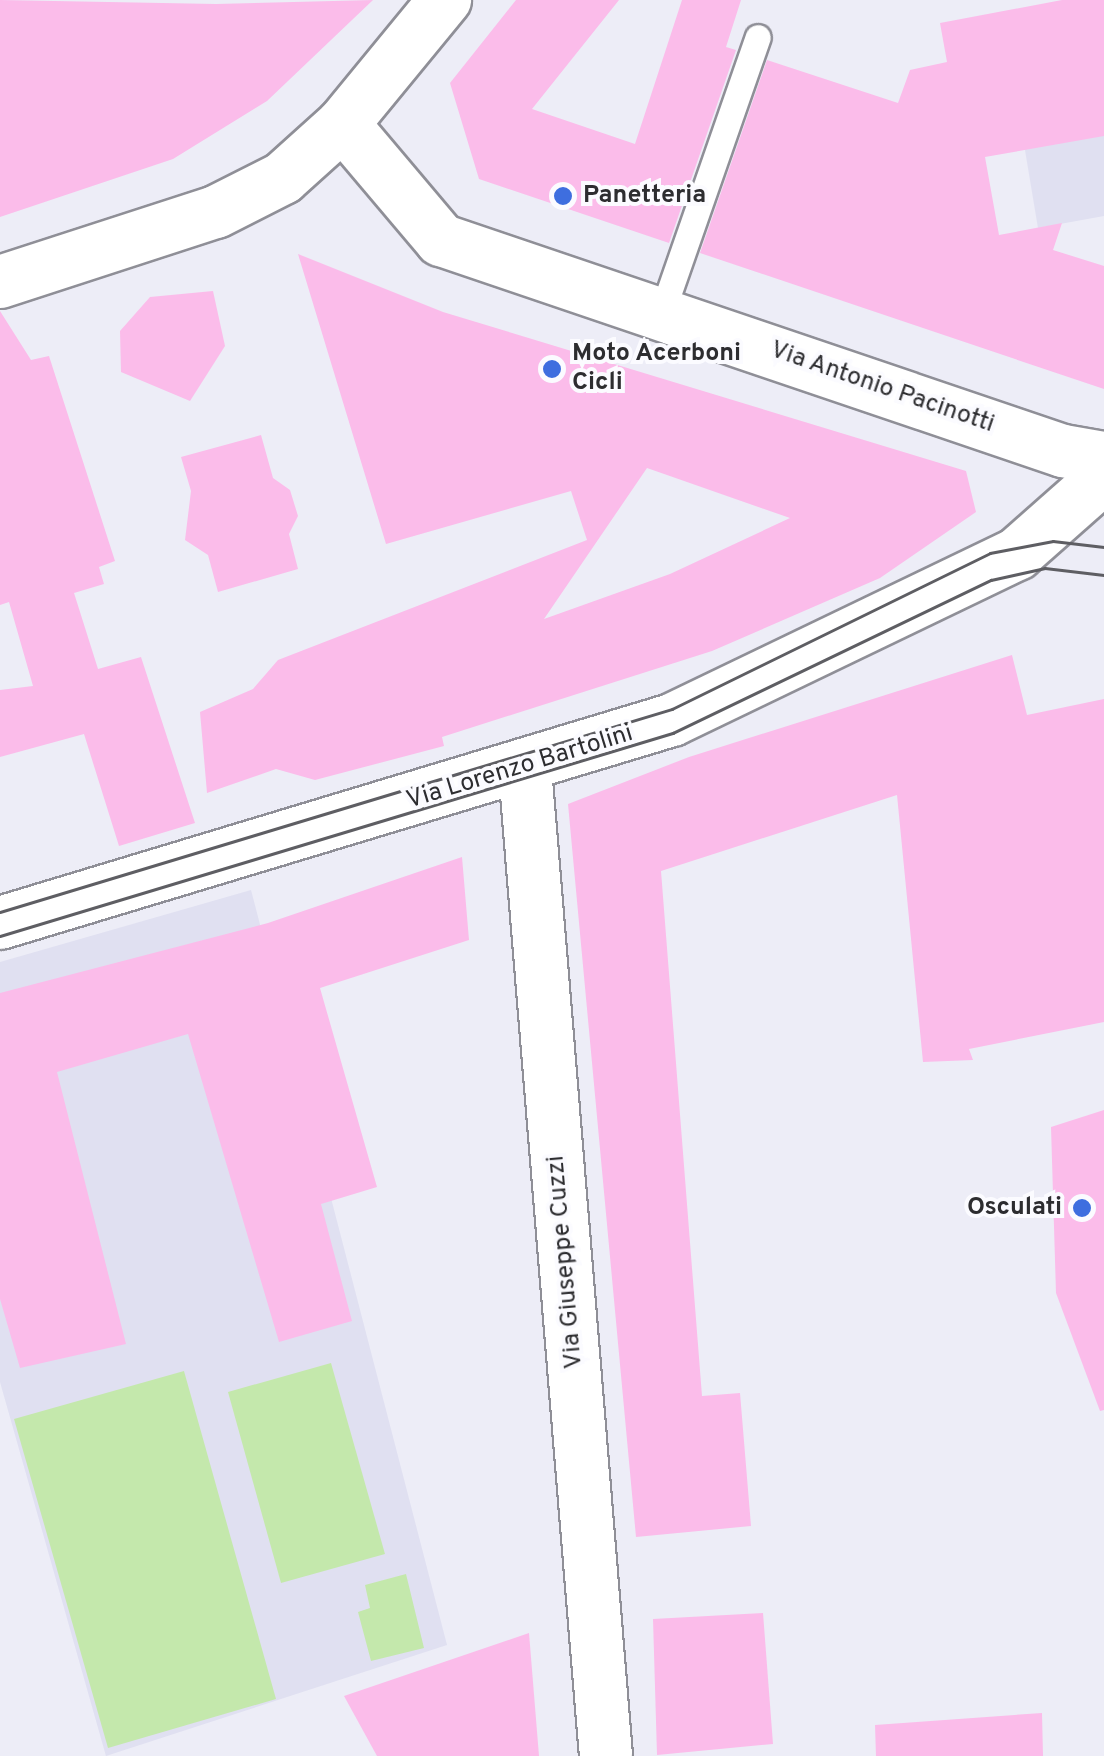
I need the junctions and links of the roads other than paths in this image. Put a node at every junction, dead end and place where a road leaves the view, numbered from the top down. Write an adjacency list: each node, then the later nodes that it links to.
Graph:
1 (445, 0): 3 (street)
2 (758, 38): 5 (lane)
3 (343, 124): 4 (street); 5 (street, Via Antonio Pacinotti)
4 (0, 282)
5 (662, 312): 6 (street, Via Antonio Pacinotti)
6 (1104, 458)
7 (1104, 477): 8 (street, Via Lorenzo Bartolini)
8 (525, 769): 9 (street, Via Lorenzo Bartolini); 10 (street, Via Giuseppe Cuzzi)
9 (0, 923)
10 (606, 1756)

